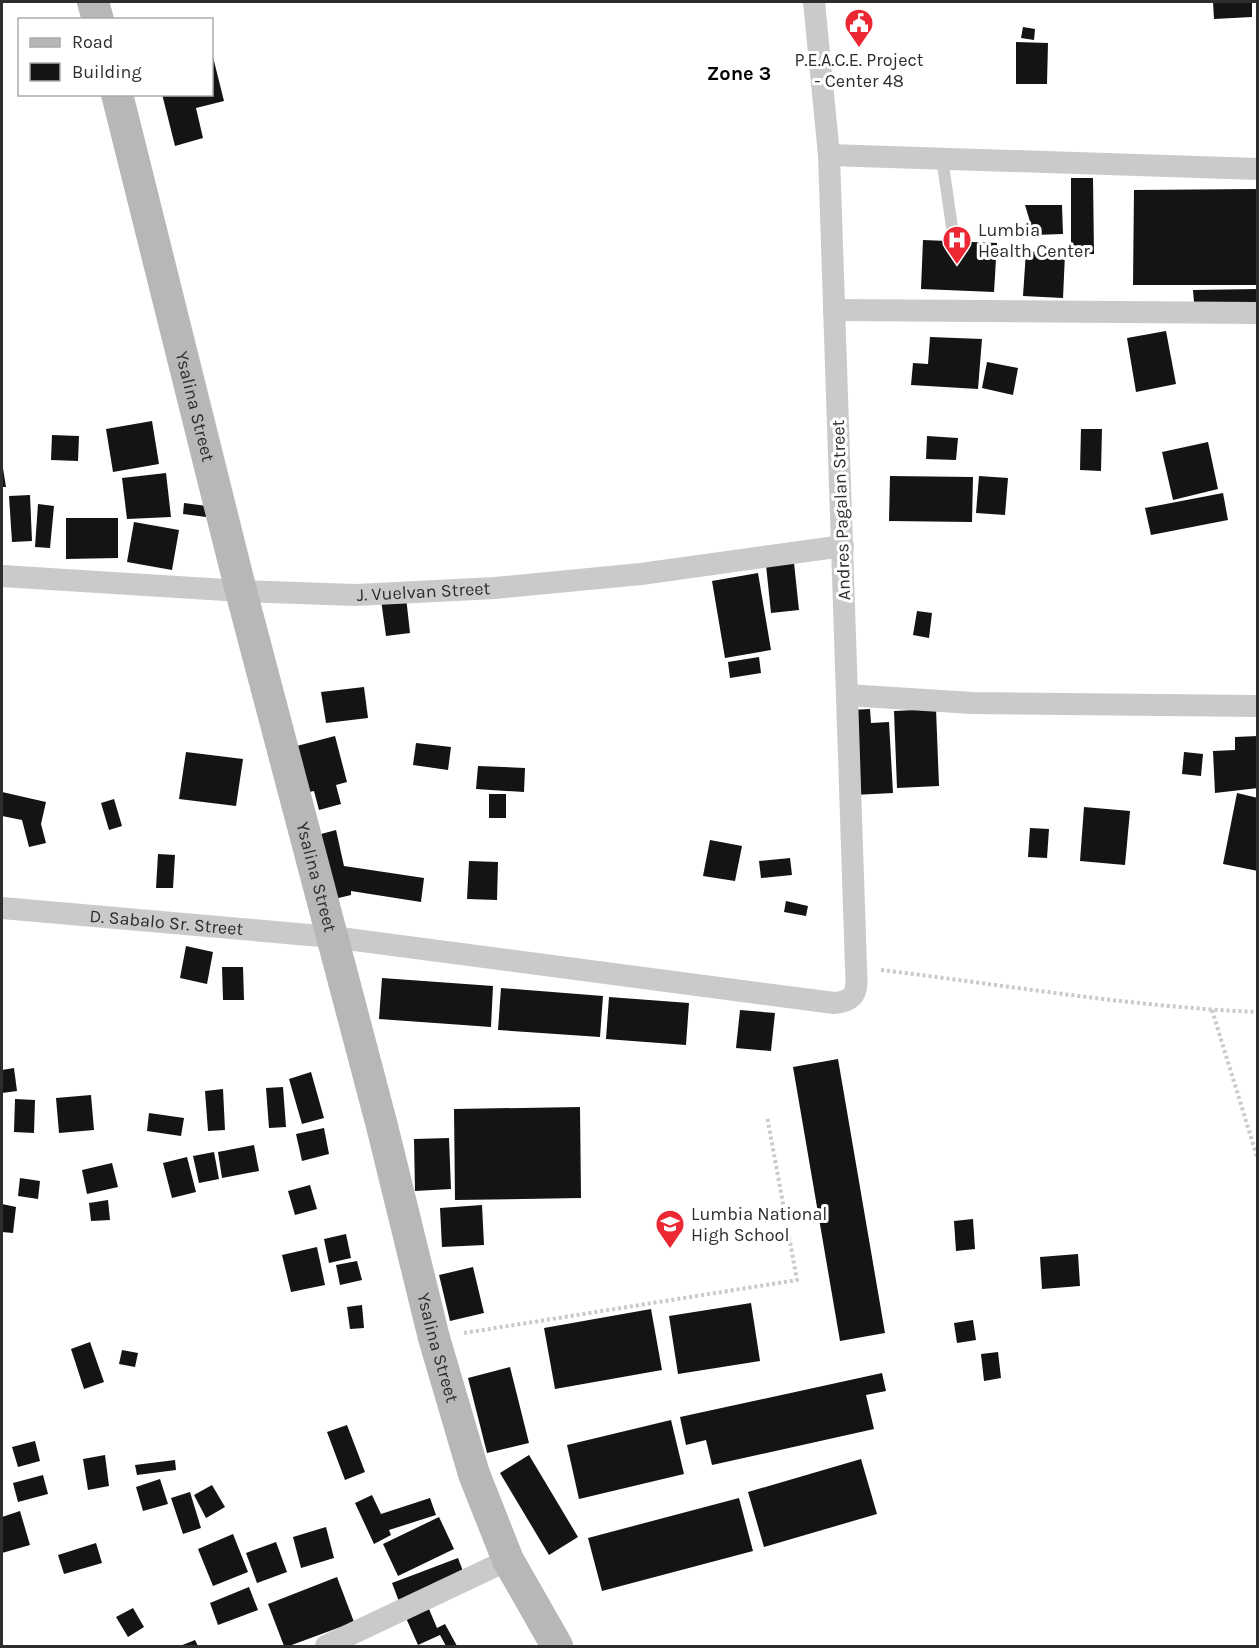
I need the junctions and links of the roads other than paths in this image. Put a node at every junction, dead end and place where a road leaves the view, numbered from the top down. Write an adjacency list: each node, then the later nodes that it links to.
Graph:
1 (93, 2): 3 (street)
2 (814, 2): 5 (street, Andres Pagalan Street)
3 (97, 18)
4 (117, 96): 13 (street, Ysalina Street)
5 (829, 155): 6 (street); 9 (street, Andres Pagalan Street)
6 (942, 158): 7 (street); 8 (lane)
7 (1257, 169)
8 (953, 234)
9 (834, 310): 10 (street); 11 (street, Andres Pagalan Street)
10 (1257, 313)
11 (843, 546): 13 (street, J. Vuelvan Street); 14 (street, Andres Pagalan Street)
12 (2, 576): 13 (street, J. Vuelvan Street)
13 (241, 591): 17 (street, Ysalina Street)
14 (847, 695): 15 (street); 18 (street, Andres Pagalan Street)
15 (1257, 706)
16 (2, 908): 17 (street, D. Sabalo Sr. Street)
17 (332, 937): 18 (street, D. Sabalo Sr. Street); 19 (street, Ysalina Street)
18 (834, 1003)
19 (508, 1560): 20 (street); 21 (street, Ysalina Street)
20 (326, 1647)
21 (558, 1647)

